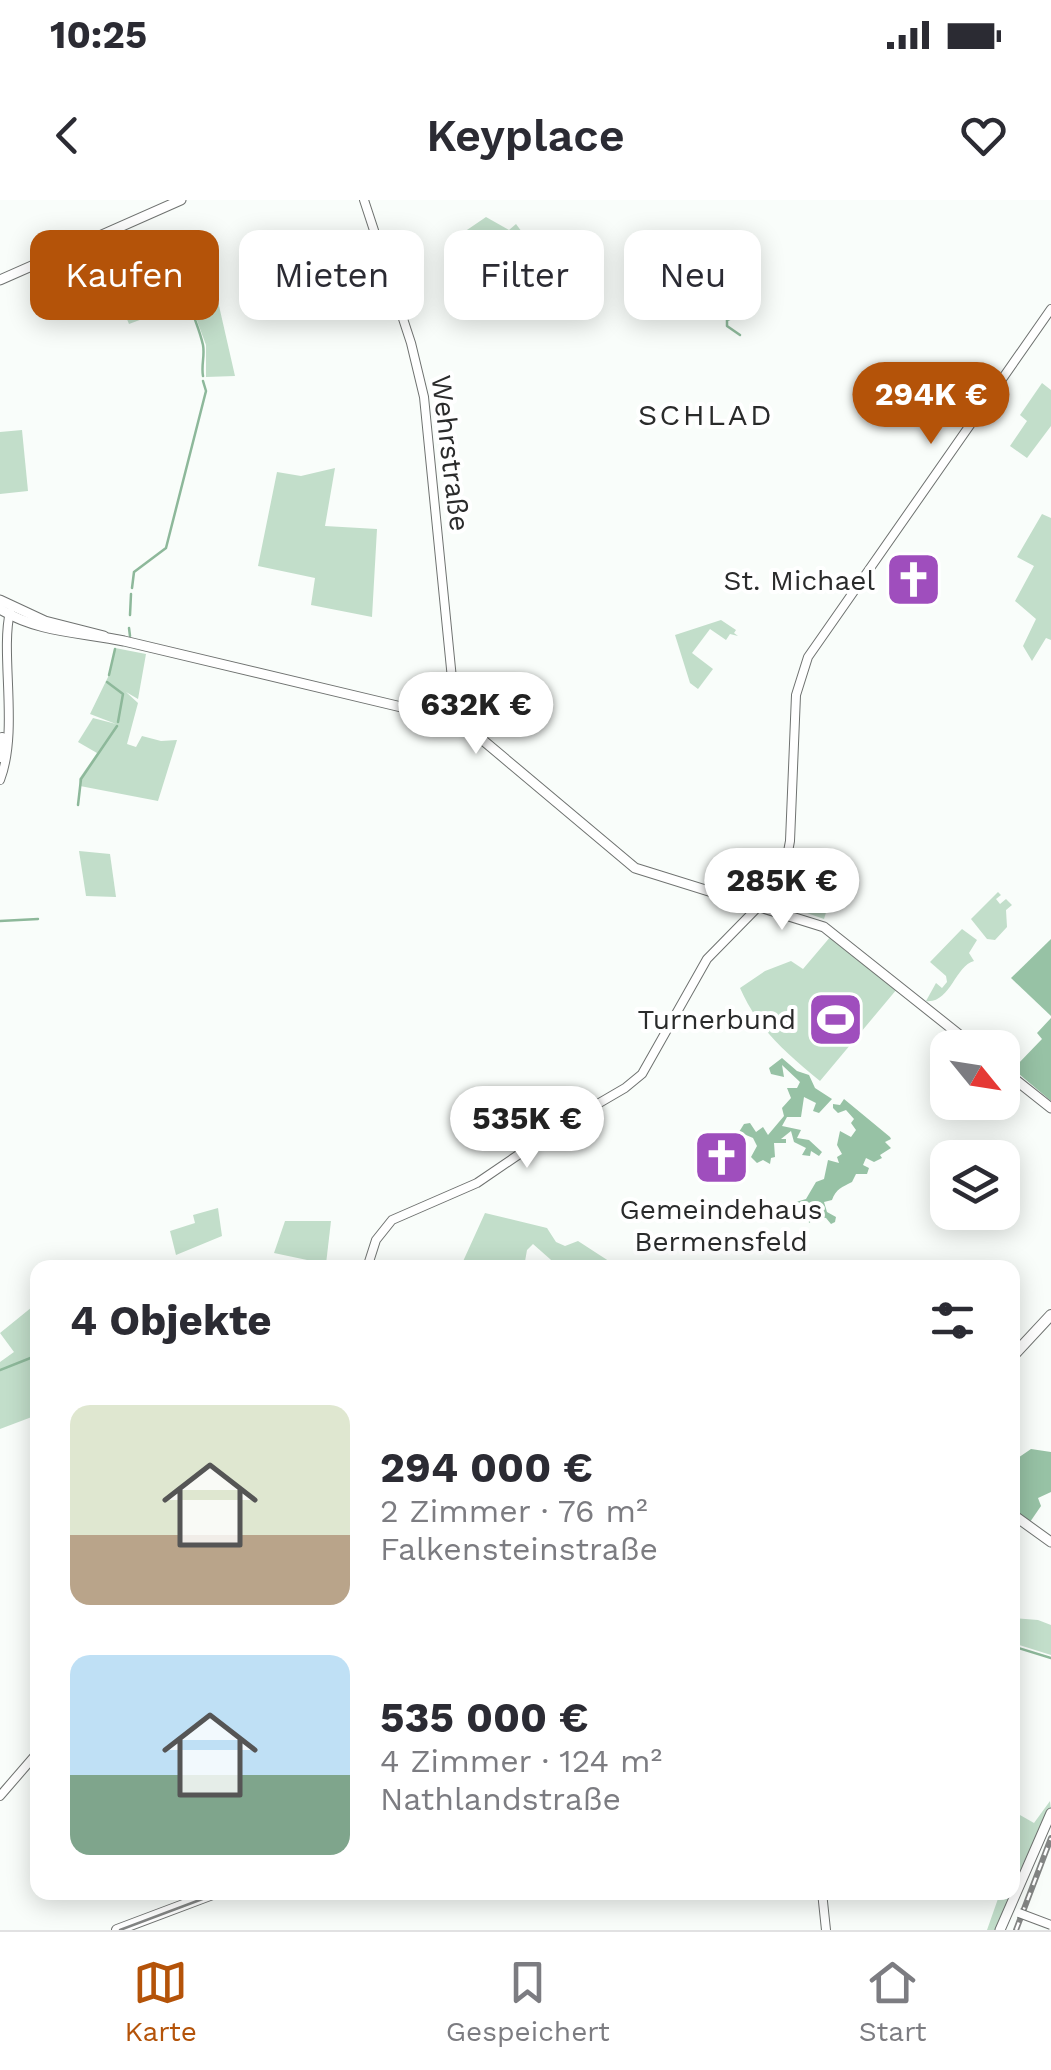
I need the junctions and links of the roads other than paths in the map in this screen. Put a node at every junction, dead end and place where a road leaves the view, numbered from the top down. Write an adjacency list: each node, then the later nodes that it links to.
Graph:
1 (180, 200): 3 (main road)
2 (364, 200): 8 (street, Wehrstraße)
3 (0, 280)
4 (1051, 309): 12 (street)
5 (0, 600): 6 (main road)
6 (8, 612): 7 (street); 8 (main road)
7 (2, 638): 9 (street)
8 (456, 720): 12 (main road)
9 (4, 722): 10 (street); 11 (street)
10 (0, 758)
11 (0, 780)
12 (759, 906): 13 (main road); 16 (street)
13 (954, 1030)
14 (1020, 1083): 15 (main road)
15 (1051, 1108)
16 (370, 1260)
17 (1051, 1315): 18 (main road)
18 (1020, 1348)
19 (1020, 1520): 20 (main road)
20 (1051, 1542)
21 (30, 1761): 22 (street)
22 (0, 1796)
23 (1051, 1814): 24 (main road)
24 (1020, 1895)
25 (197, 1900): 30 (main road)
26 (823, 1900): 31 (street)
27 (1018, 1900): 28 (main road)
28 (1014, 1911): 29 (street, bridge); 32 (main road)
29 (1051, 1926)
30 (117, 1930)
31 (826, 1930)
32 (1000, 1930)

